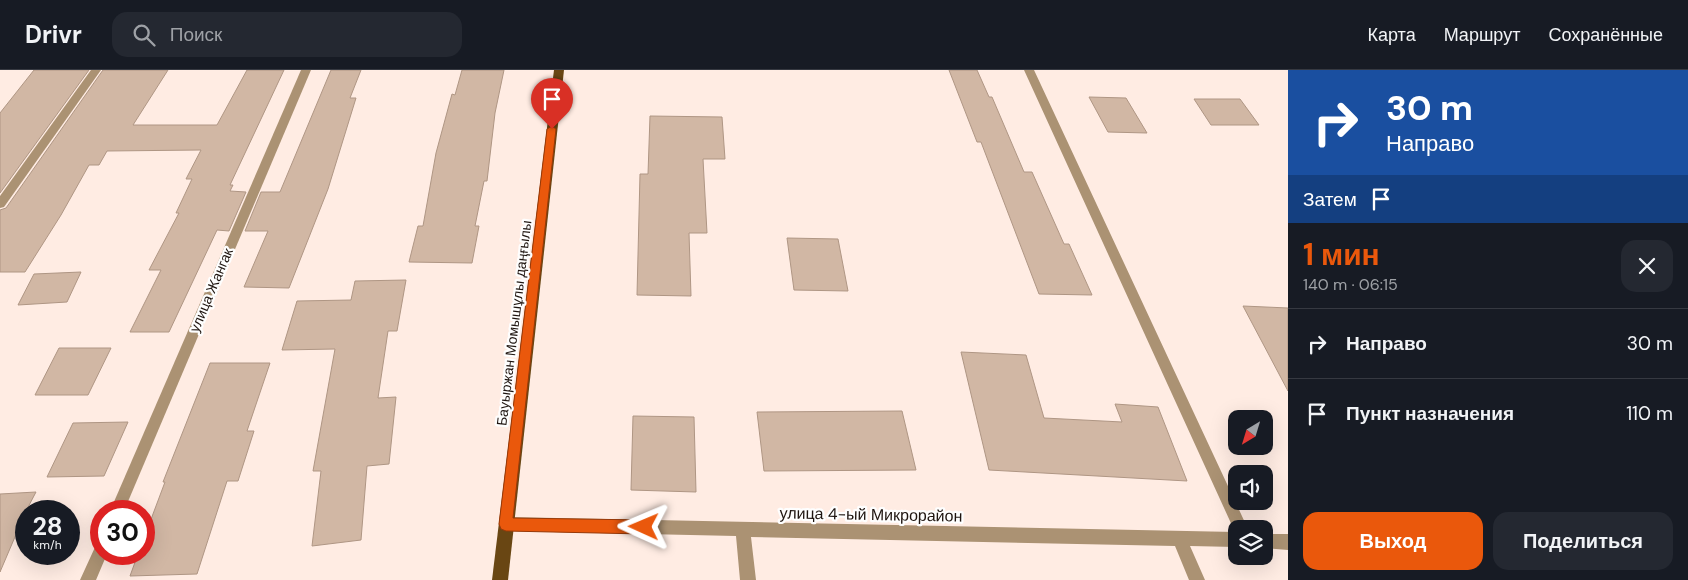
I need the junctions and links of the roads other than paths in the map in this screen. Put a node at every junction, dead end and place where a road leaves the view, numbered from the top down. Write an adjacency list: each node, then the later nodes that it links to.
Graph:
1 (96, 70): 5 (street)
2 (306, 70): 6 (street, улица Жангак)
3 (558, 70): 8 (main road, Бауыржан Момышұлы даңғылы)
4 (1030, 70): 7 (street)
5 (0, 204)
6 (123, 500)
7 (1237, 520)
8 (506, 524): 9 (street, улица 4-ый Микрорайон); 16 (main road, Бауыржан Момышұлы даңғылы)
9 (743, 529): 10 (street, улица 4-ый Микрорайон); 17 (street)
10 (1179, 538): 11 (street, улица 4-ый Микрорайон); 18 (street)
11 (1228, 540)
12 (1273, 541): 13 (street)
13 (1288, 542)
14 (94, 565): 15 (street)
15 (88, 580)
16 (500, 580)
17 (748, 580)
18 (1197, 580)

